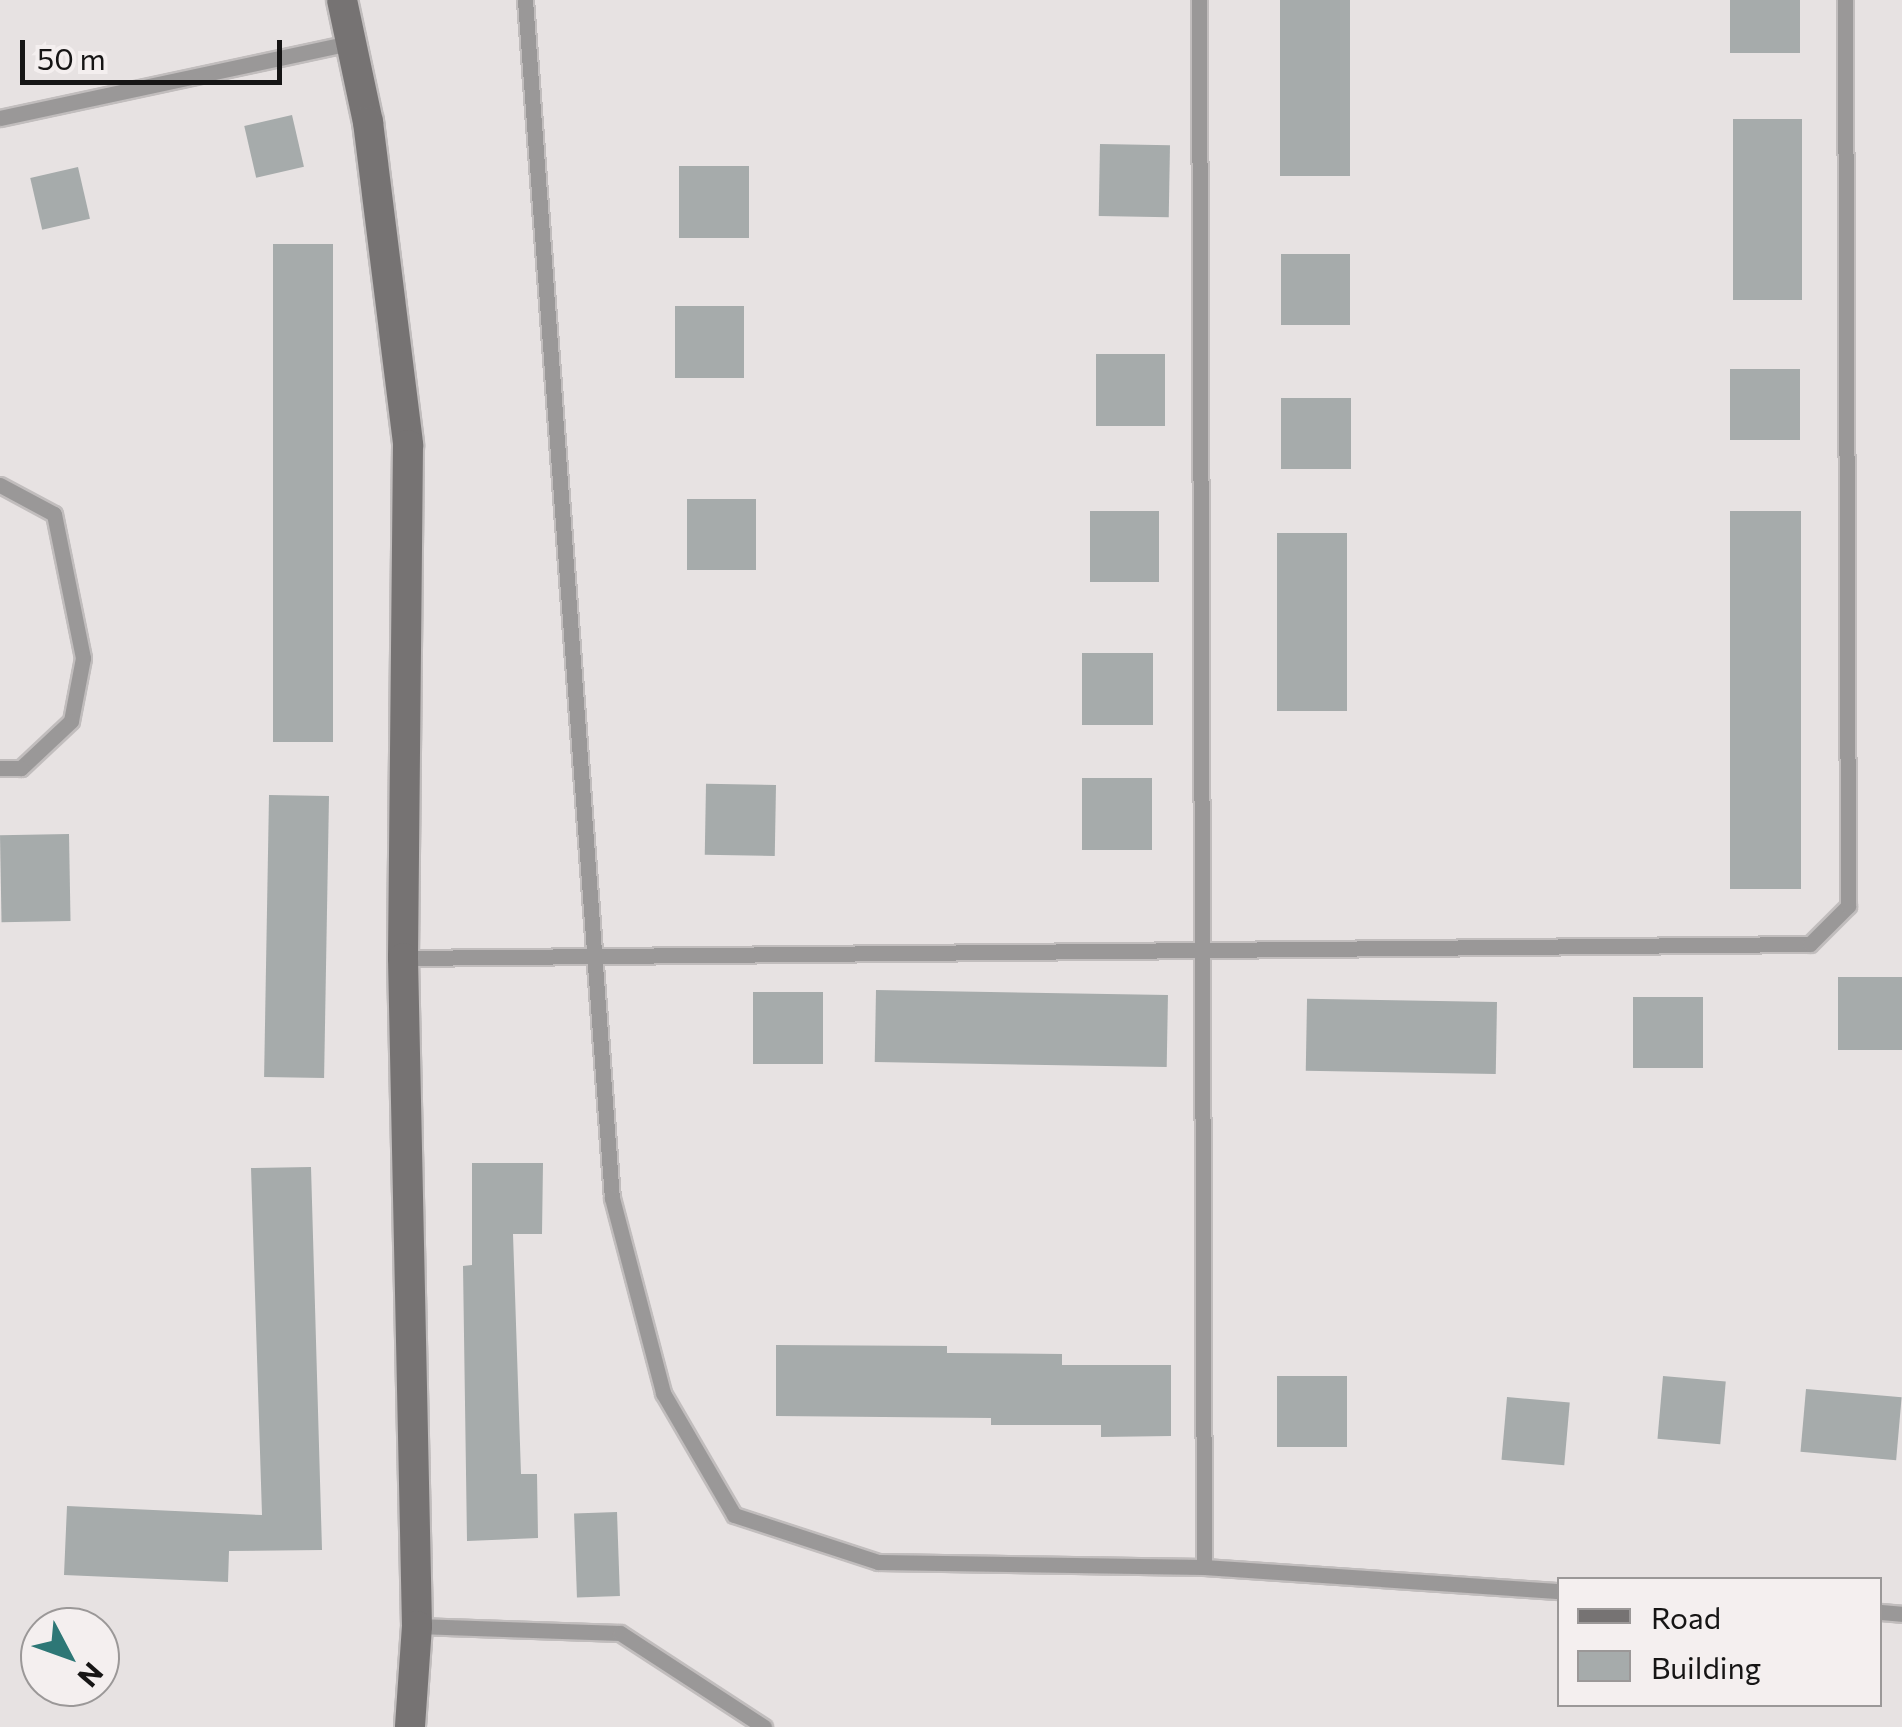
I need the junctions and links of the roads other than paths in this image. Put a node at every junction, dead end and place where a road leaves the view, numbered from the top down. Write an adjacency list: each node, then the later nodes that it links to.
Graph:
1 (342, 0): 5 (street)
2 (524, 0): 10 (lane)
3 (1199, 0): 9 (lane)
4 (1845, 0): 9 (lane)
5 (351, 43): 6 (lane); 11 (street)
6 (0, 118)
7 (0, 485): 8 (lane)
8 (0, 768)
9 (1200, 948): 10 (lane); 12 (lane)
10 (594, 956): 11 (lane); 12 (lane)
11 (403, 958): 14 (street)
12 (1204, 1567): 13 (lane)
13 (1557, 1591)
14 (417, 1626): 15 (street); 16 (lane)
15 (410, 1727)
16 (764, 1727)

